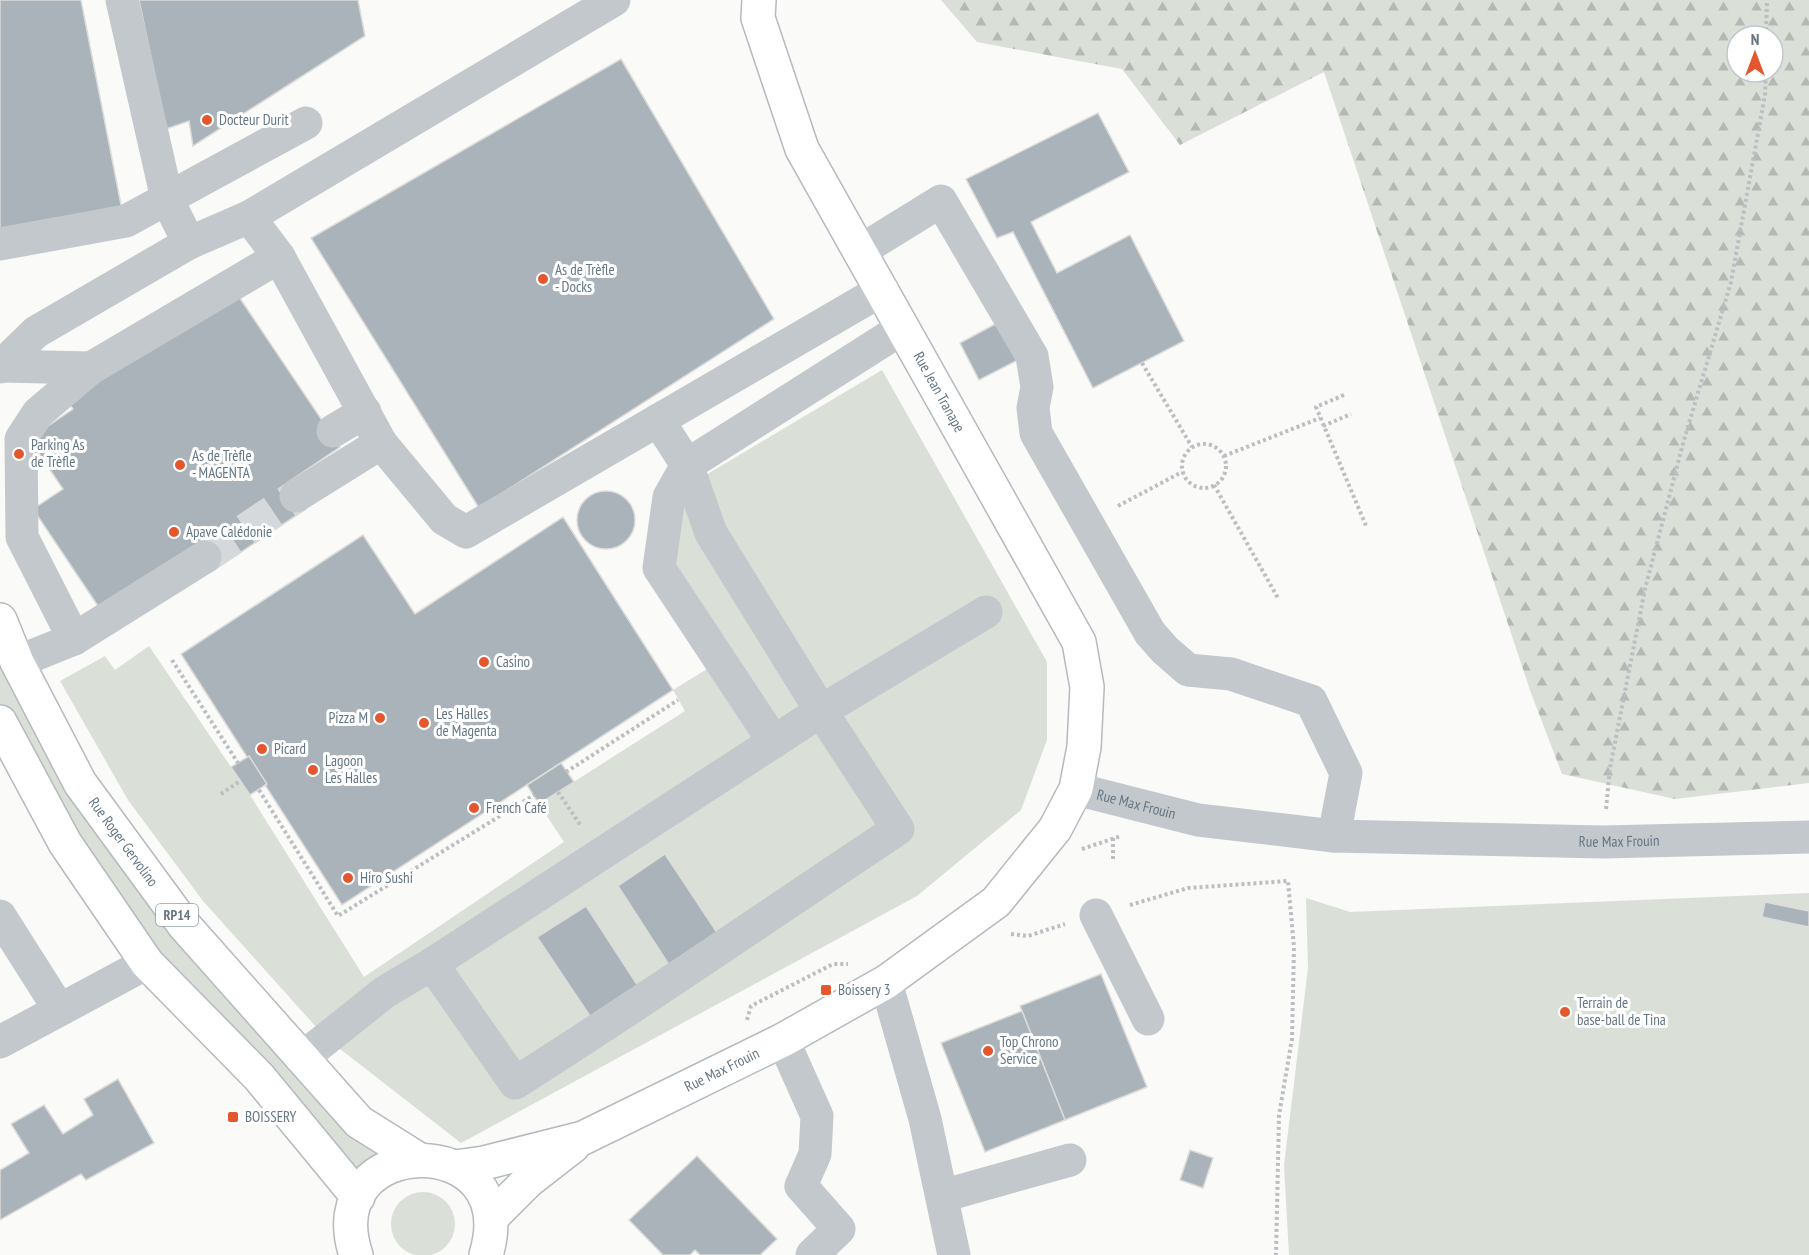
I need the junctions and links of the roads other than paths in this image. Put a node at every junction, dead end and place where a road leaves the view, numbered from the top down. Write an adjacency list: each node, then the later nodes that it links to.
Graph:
1 (122, 0): 5 (street)
2 (614, 0): 6 (street)
3 (759, 0): 9 (main road, Rue Jean Tranape)
4 (306, 123): 5 (street)
5 (167, 199): 7 (street); 8 (street)
6 (249, 217): 7 (street); 10 (street)
7 (189, 243): 13 (street)
8 (0, 244)
9 (860, 251): 11 (main road, Rue Jean Tranape); 30 (street)
10 (279, 257): 14 (street); 15 (street)
11 (882, 290): 16 (street); 29 (main road, Rue Jean Tranape)
12 (892, 334): 19 (street)
13 (1, 366): 14 (street)
14 (91, 368): 24 (street)
15 (365, 412): 17 (street); 18 (street)
16 (658, 420): 18 (street); 19 (street)
17 (333, 431)
18 (381, 443): 20 (street)
19 (687, 465): 26 (street); 28 (street)
20 (296, 495)
21 (205, 557): 24 (street)
22 (986, 612): 26 (street)
23 (0, 620): 25 (main road, Rue Roger Gervolino / RP14)
24 (74, 639): 25 (street)
25 (17, 662): 41 (main road, Rue Roger Gervolino / RP14)
26 (821, 711): 28 (street); 35 (street)
27 (0, 723): 34 (main road)
28 (774, 742): 35 (street)
29 (1077, 789): 30 (street, Rue Max Frouin); 36 (main road, Rue Max Frouin)
30 (1334, 836): 31 (street, Rue Max Frouin)
31 (1809, 837)
32 (1096, 915): 38 (street)
33 (0, 916): 37 (street)
34 (147, 963): 37 (street); 47 (main road)
35 (432, 964): 41 (street)
36 (886, 982): 39 (main road, Rue Max Frouin); 46 (street)
37 (58, 1009): 40 (street)
38 (1148, 1020)
39 (783, 1040): 42 (main road, Rue Max Frouin); 51 (street)
40 (0, 1042)
41 (302, 1058): 43 (main road, Rue Roger Gervolino / RP14)
42 (584, 1138): 45 (main road, Rue Max Frouin); 48 (main road, Rue Max Frouin)
43 (418, 1158): 45 (main road); 47 (main road)
44 (1070, 1160): 46 (street)
45 (455, 1167): 48 (main road)
46 (942, 1196): 52 (street)
47 (358, 1197): 49 (main road)
48 (491, 1218): 50 (main road)
49 (348, 1248)
50 (486, 1255)
51 (812, 1255)
52 (954, 1255)

